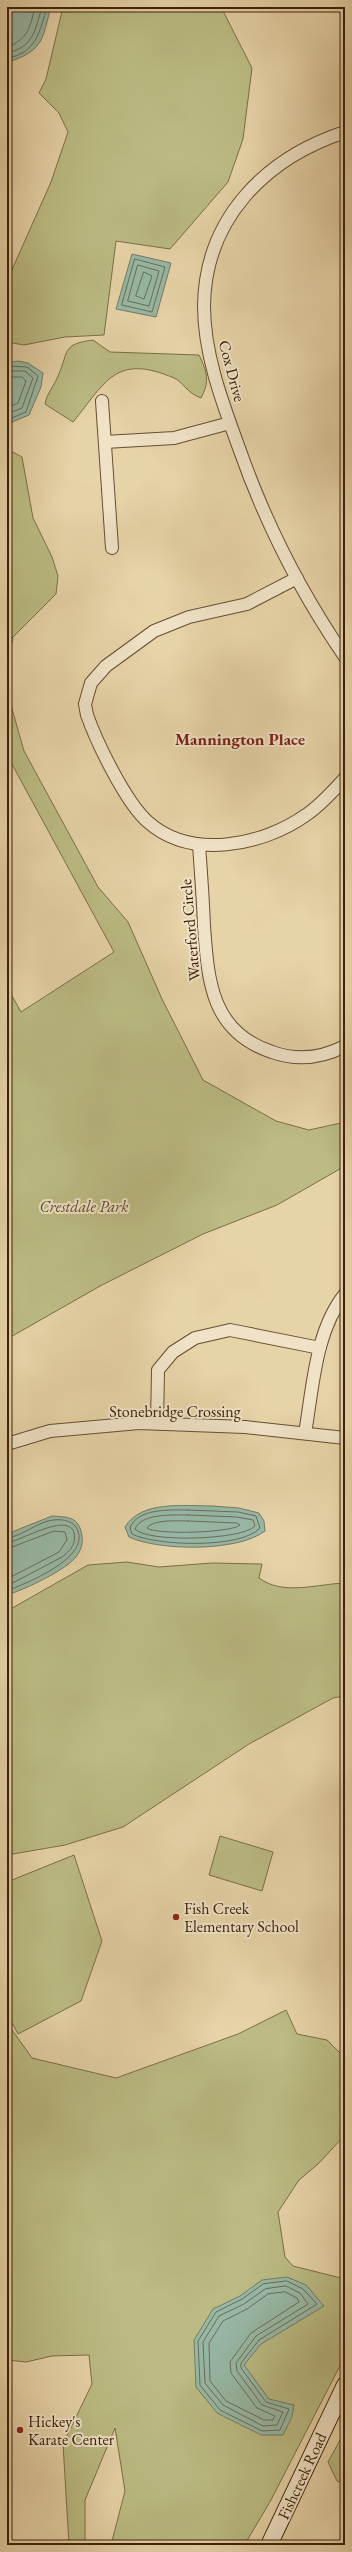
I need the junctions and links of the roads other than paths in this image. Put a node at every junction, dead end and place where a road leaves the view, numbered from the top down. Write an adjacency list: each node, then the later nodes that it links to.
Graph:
1 (345, 132): 3 (street, Cox Drive)
2 (102, 401): 4 (street)
3 (230, 423): 4 (street); 6 (street, Cox Drive)
4 (105, 442): 5 (street)
5 (112, 548)
6 (297, 578): 7 (street, Cox Drive); 9 (street)
7 (345, 657)
8 (345, 778): 9 (street)
9 (199, 844): 10 (street, Waterford Circle)
10 (345, 1046)
11 (345, 1294): 12 (street)
12 (320, 1348): 13 (street); 14 (street)
13 (157, 1424): 14 (street, Stonebridge Crossing); 16 (street, Stonebridge Crossing)
14 (305, 1433): 15 (street, Stonebridge Crossing)
15 (345, 1438)
16 (7, 1444)
17 (345, 2385): 18 (main road, Fishcreek Road)
18 (269, 2545)

